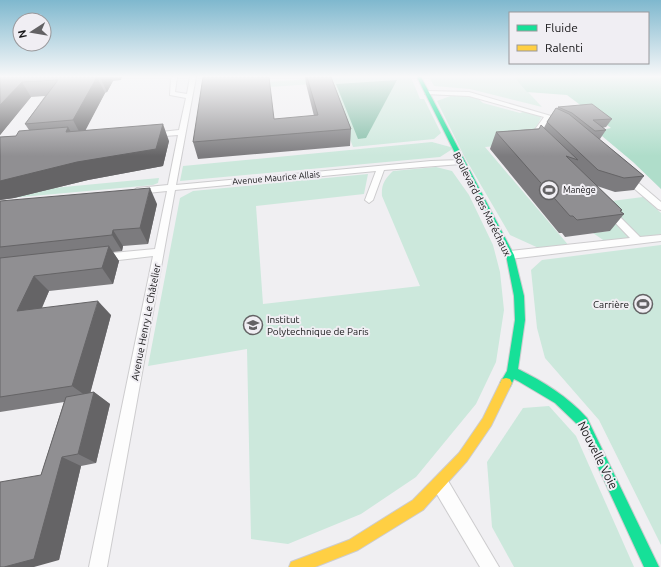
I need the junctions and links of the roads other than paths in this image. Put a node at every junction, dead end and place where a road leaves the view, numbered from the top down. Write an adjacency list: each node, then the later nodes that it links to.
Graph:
1 (188, 103): 4 (lane, Avenue Henry Le Châtelier)
2 (432, 103): 7 (street, Boulevard des Maréchaux)
3 (503, 103): 6 (lane)
4 (182, 134): 5 (lane); 10 (lane, Avenue Henry Le Châtelier)
5 (144, 137)
6 (540, 141)
7 (461, 162): 8 (lane, Avenue Maurice Allais); 18 (street, Boulevard des Maréchaux)
8 (381, 168): 10 (lane, Avenue Maurice Allais); 12 (lane)
9 (619, 170): 14 (lane)
10 (172, 188): 11 (lane, Avenue Maurice Allais); 17 (lane, Avenue Henry Le Châtelier)
11 (125, 192)
12 (369, 200)
13 (600, 202): 16 (lane)
14 (661, 207)
15 (661, 238): 16 (lane)
16 (638, 241): 18 (lane)
17 (159, 252): 19 (lane); 22 (lane, Avenue Henry Le Châtelier)
18 (510, 255): 20 (street, Boulevard des Maréchaux)
19 (91, 260)
20 (512, 372): 21 (street, Boulevard des Maréchaux); 25 (street, Nouvelle Voie)
21 (439, 483): 23 (street, Boulevard des Maréchaux); 24 (lane)
22 (98, 567)
23 (296, 567)
24 (490, 567)
25 (652, 567)

